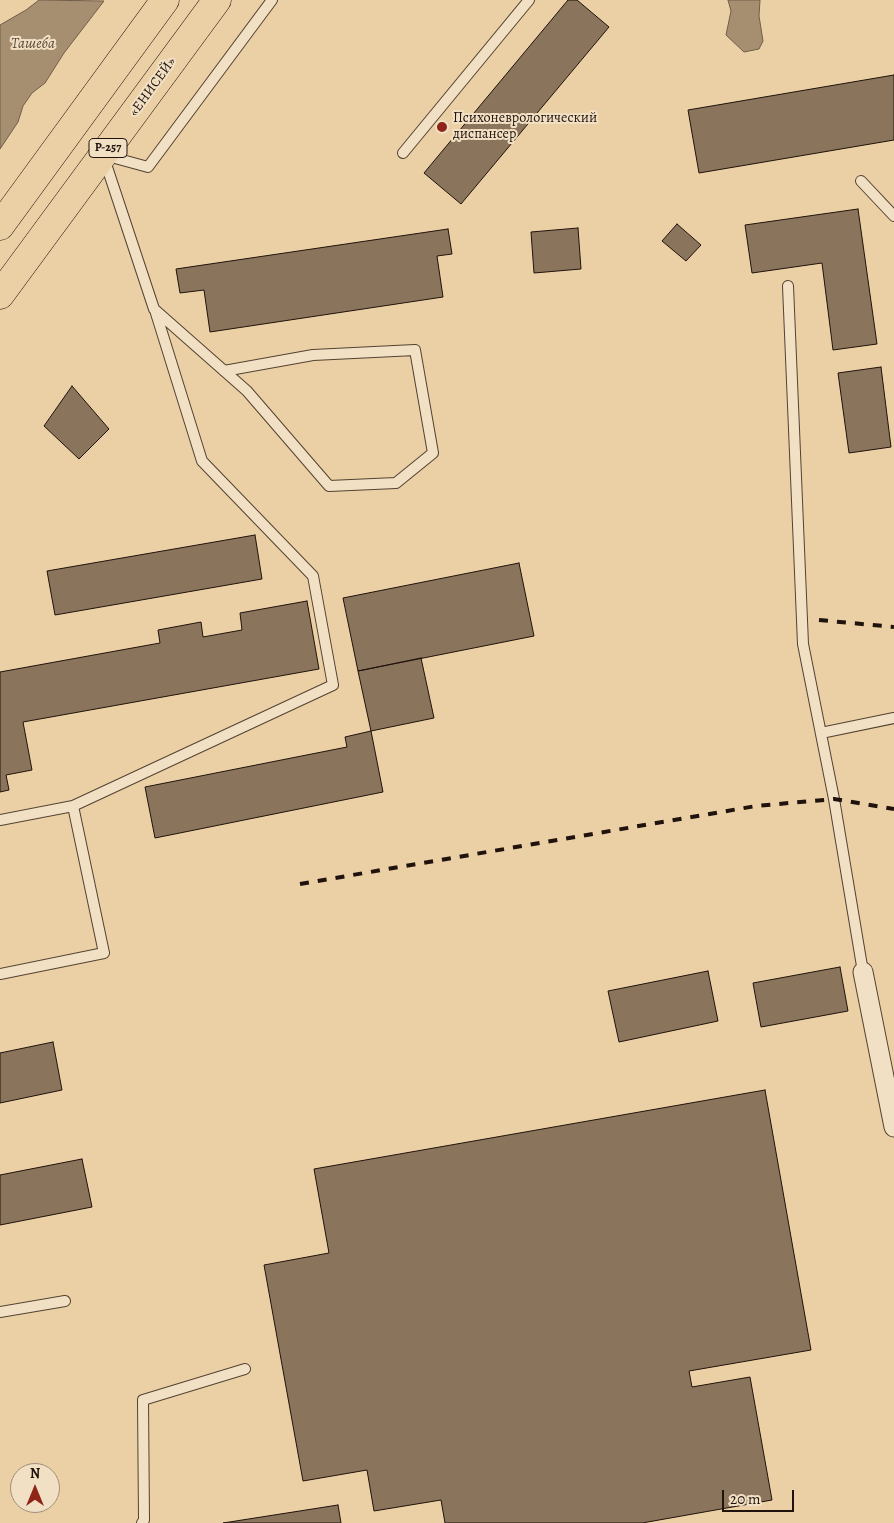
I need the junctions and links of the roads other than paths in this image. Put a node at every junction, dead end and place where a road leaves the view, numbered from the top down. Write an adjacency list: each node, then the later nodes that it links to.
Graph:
1 (165, 0): 9 (highway, Р-257)
2 (217, 0): 6 (highway, «ЕНИСЕЙ» / Р-257)
3 (272, 0): 6 (lane)
4 (529, 0): 5 (lane)
5 (403, 153)
6 (103, 155): 11 (highway, «ЕНИСЕЙ» / Р-257); 12 (lane)
7 (861, 181): 8 (lane)
8 (894, 216)
9 (0, 226)
10 (788, 286): 15 (lane)
11 (0, 295)
12 (154, 309): 13 (lane); 16 (lane)
13 (224, 371): 13 (lane)
14 (894, 718): 15 (lane)
15 (821, 733): 18 (lane)
16 (73, 806): 17 (lane); 19 (lane)
17 (0, 820)
18 (863, 972): 20 (street)
19 (0, 974)
20 (891, 1091): 21 (street)
21 (894, 1126)
22 (65, 1301): 23 (lane)
23 (0, 1312)
24 (245, 1369): 25 (lane)
25 (142, 1523)

